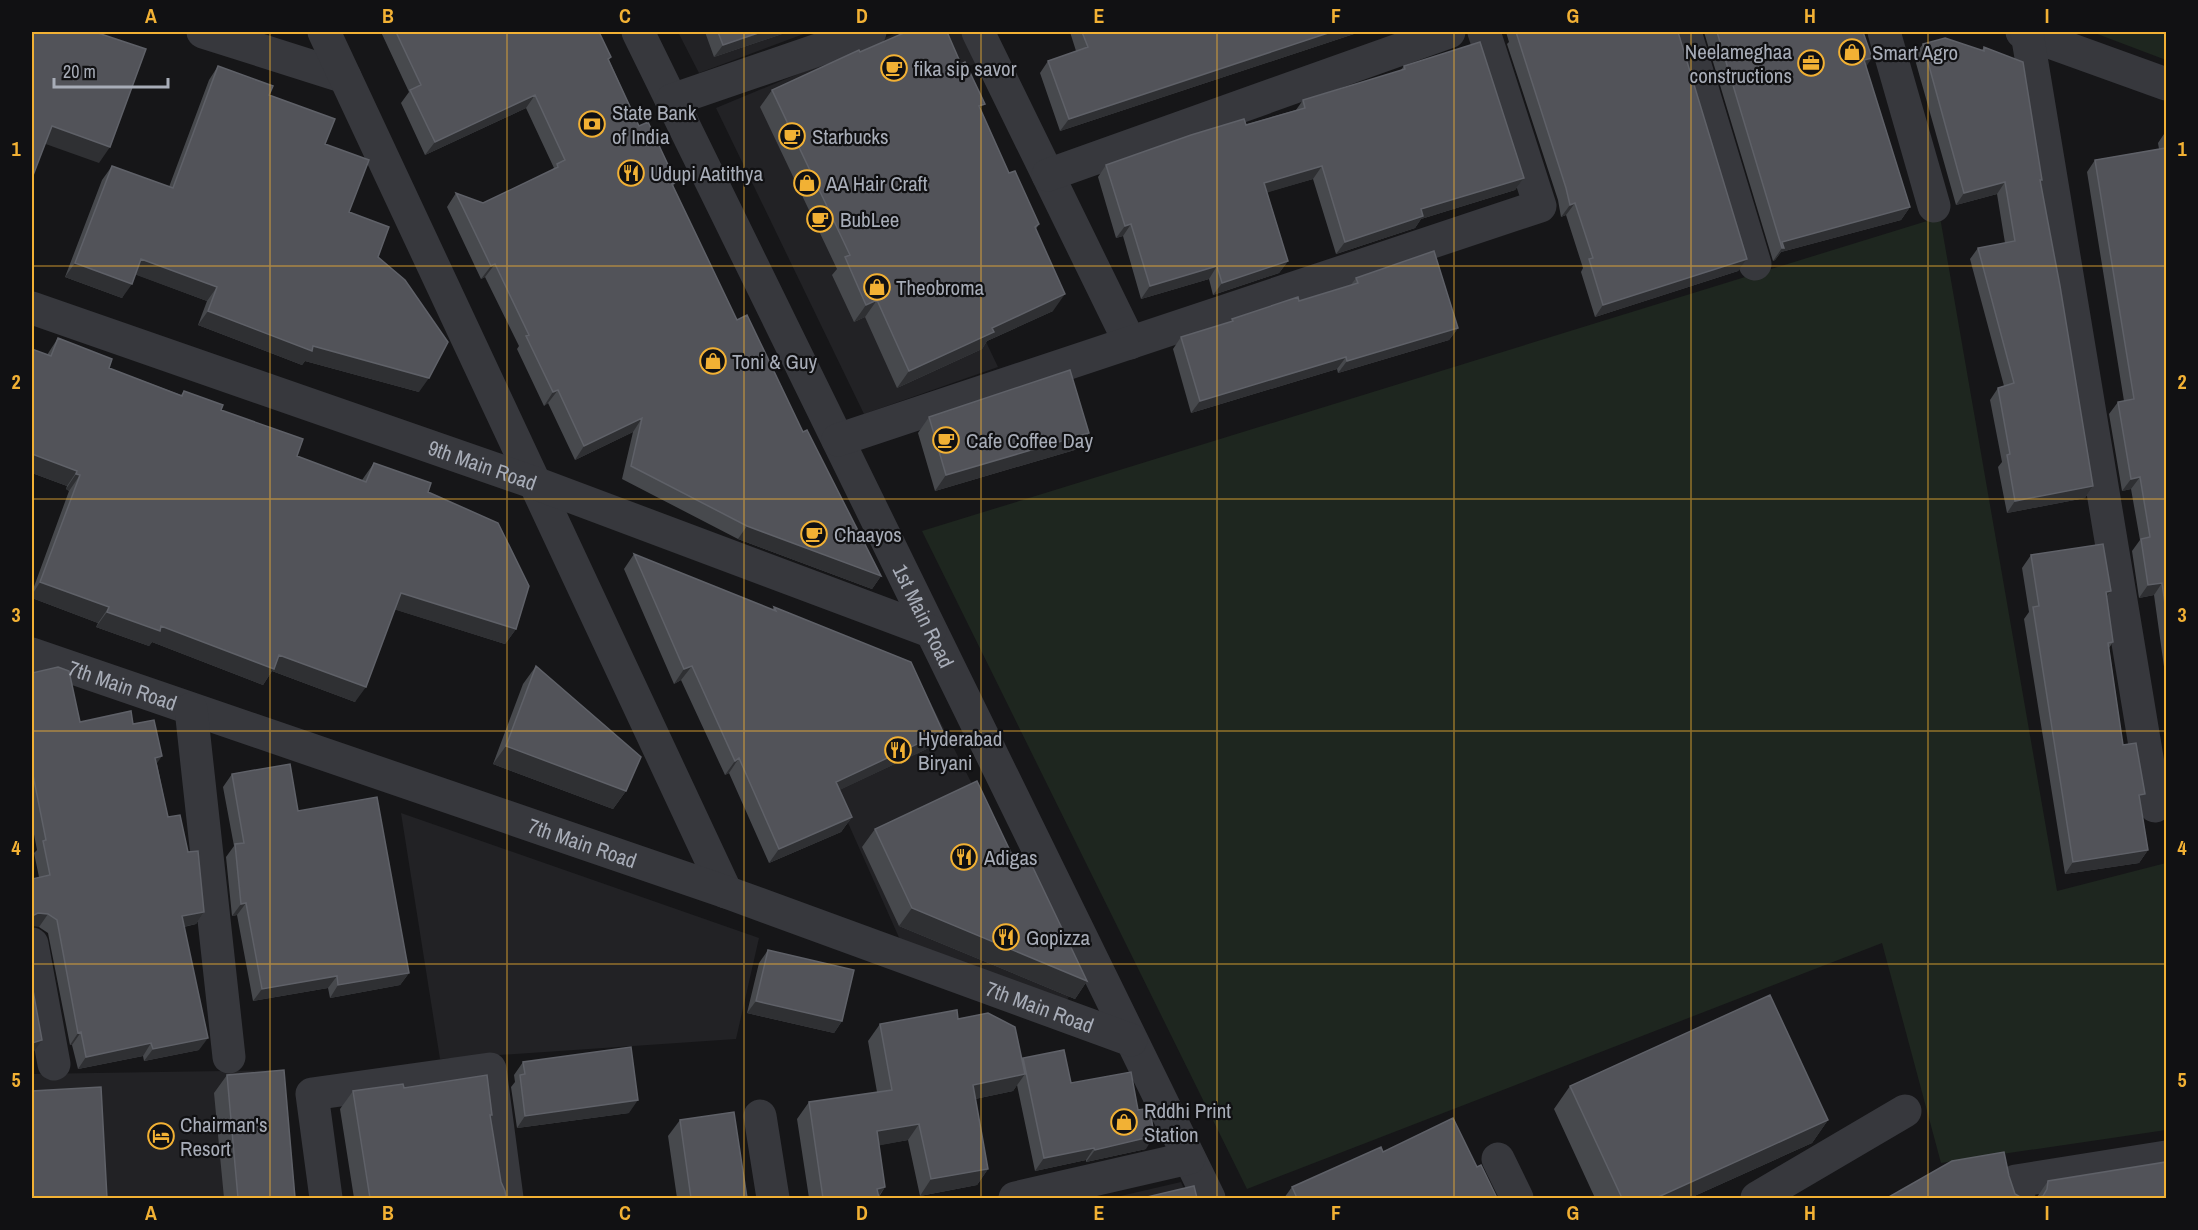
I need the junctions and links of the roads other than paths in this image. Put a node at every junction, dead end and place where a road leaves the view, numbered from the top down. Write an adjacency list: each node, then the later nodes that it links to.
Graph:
1 (203, 32): 11 (street)
2 (324, 32): 11 (street)
3 (638, 32): 13 (street, 1st Main Road)
4 (870, 32): 13 (street)
5 (978, 32): 14 (street)
6 (1449, 32): 14 (street)
7 (1484, 32): 18 (street)
8 (1684, 32): 16 (street)
9 (1884, 32): 15 (street)
10 (2024, 32): 12 (street); 24 (street)
11 (345, 77): 20 (street)
12 (2166, 84)
13 (672, 99): 19 (street, 1st Main Road)
14 (1048, 176): 18 (street)
15 (1934, 206)
16 (1755, 264)
17 (32, 308): 20 (street, 9th Main Road)
18 (1130, 343): 19 (street)
19 (838, 440): 21 (street, 1st Main Road)
20 (534, 483): 21 (street, 9th Main Road); 25 (street)
21 (930, 631): 27 (street, 1st Main Road)
22 (32, 654): 23 (street, 7th Main Road)
23 (191, 709): 25 (street, 7th Main Road); 28 (street)
24 (2155, 806)
25 (726, 892): 27 (street, 7th Main Road)
26 (32, 944): 29 (street)
27 (1131, 1040): 33 (street, 1st Main Road)
28 (229, 1057)
29 (54, 1064)
30 (1905, 1111): 41 (street)
31 (760, 1116): 37 (street)
32 (2166, 1157): 42 (street)
33 (1189, 1158): 38 (street); 39 (street, 1st Main Road)
34 (1498, 1159): 40 (street)
35 (326, 1198): 36 (street)
36 (507, 1198)
37 (773, 1198)
38 (1015, 1198)
39 (1209, 1198)
40 (1517, 1198)
41 (1757, 1198)
42 (2019, 1198)

